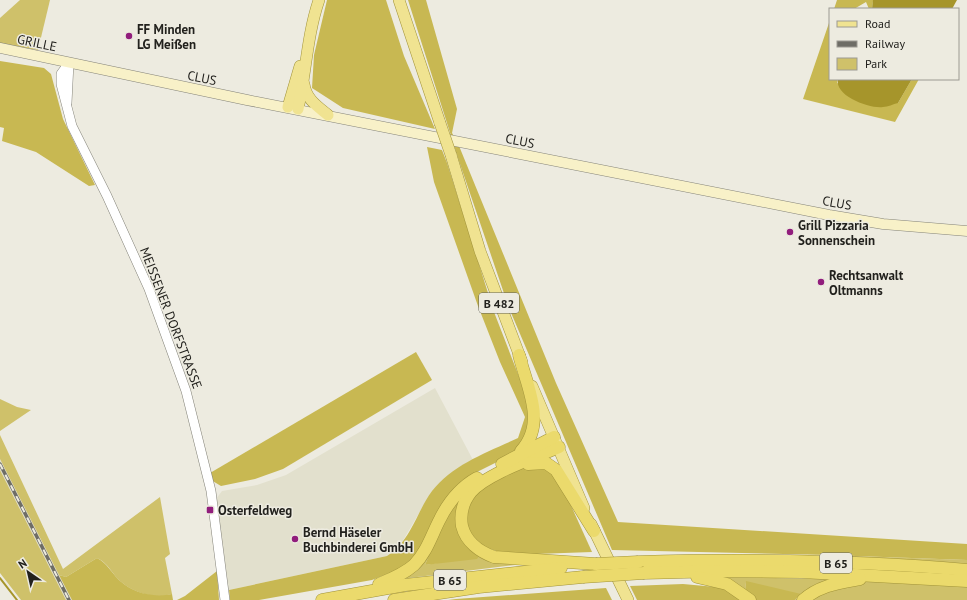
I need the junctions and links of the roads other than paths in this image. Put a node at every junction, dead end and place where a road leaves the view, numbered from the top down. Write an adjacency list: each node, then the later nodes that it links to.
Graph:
1 (315, 0): 7 (main road)
2 (319, 0): 6 (main road)
3 (399, 2): 10 (main road, B 482, bridge)
4 (0, 48): 5 (main road, GRILLE)
5 (69, 63): 7 (main road, CLUS); 20 (street, MEISSENER DORFSTRASSE)
6 (304, 84): 7 (main road); 8 (main road)
7 (293, 108): 8 (main road, CLUS)
8 (328, 115): 9 (main road, CLUS)
9 (967, 231)
10 (519, 355): 11 (main road, B 482); 12 (highway)
11 (556, 442): 12 (highway); 13 (main road, B 482)
12 (518, 459): 13 (highway); 14 (highway); 19 (highway)
13 (594, 531): 23 (main road, B 482)
14 (579, 569): 15 (highway, B 65, bridge); 16 (highway, B 65, bridge); 19 (highway, B 65); 22 (highway, B 65)
15 (967, 570)
16 (672, 574): 17 (highway, B 65); 24 (highway)
17 (883, 576): 18 (highway, B 65); 25 (highway)
18 (967, 581)
19 (355, 593): 21 (highway, B 65)
20 (225, 600)
21 (322, 600)
22 (394, 600)
23 (628, 600)
24 (750, 600)
25 (803, 600)

